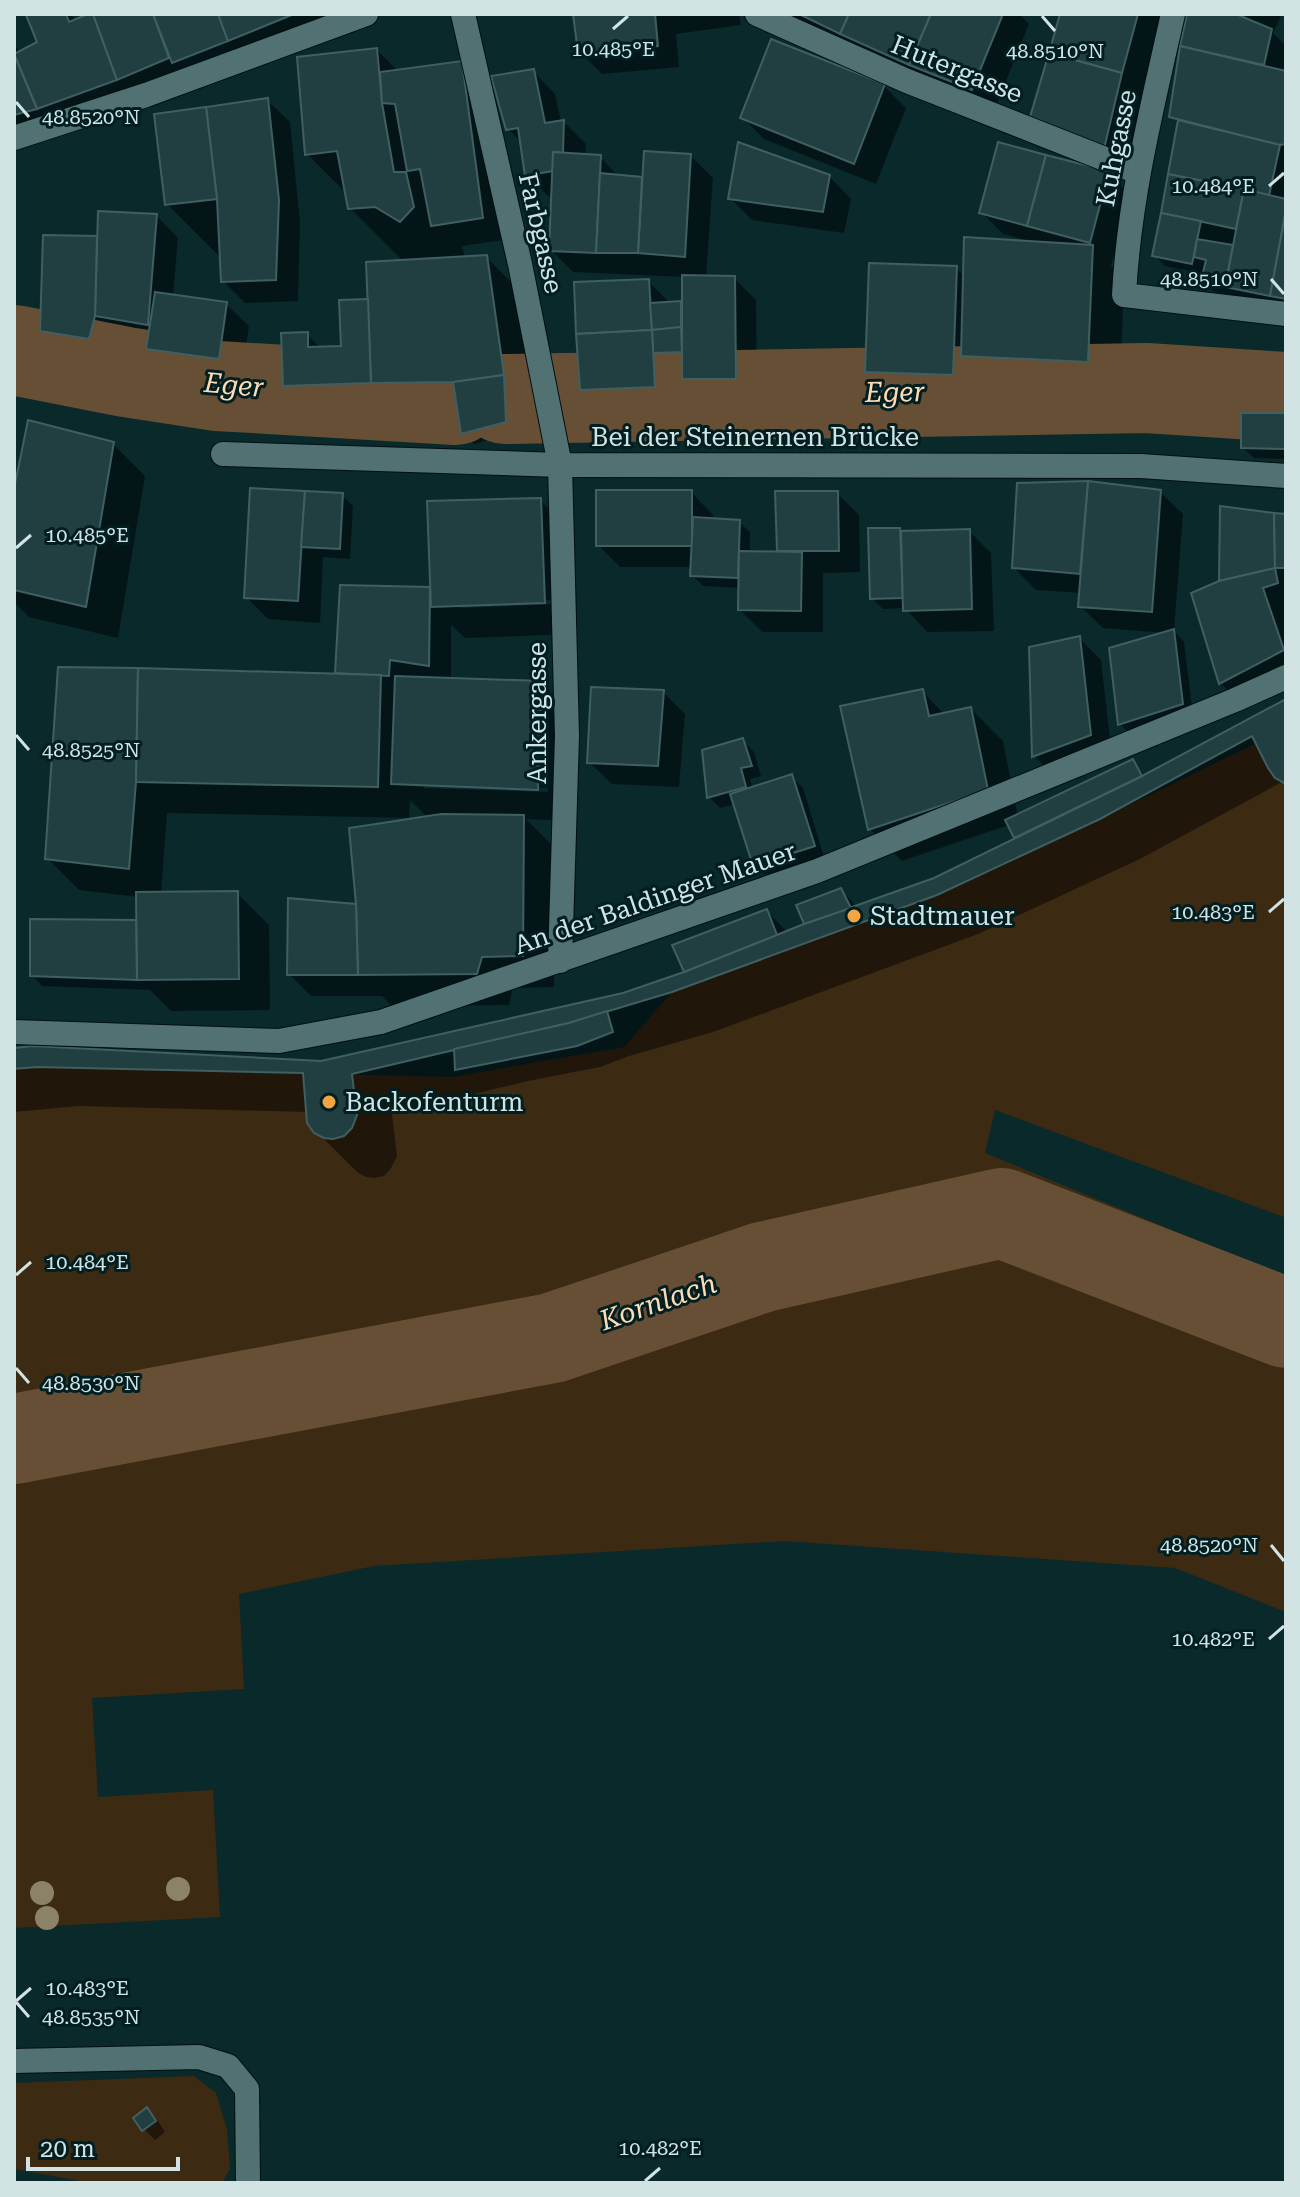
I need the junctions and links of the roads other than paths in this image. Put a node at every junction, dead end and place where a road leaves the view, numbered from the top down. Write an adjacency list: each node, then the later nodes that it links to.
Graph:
1 (366, 14): 5 (street)
2 (463, 14): 9 (street, Farbgasse)
3 (757, 14): 6 (street, Hutergasse)
4 (1173, 14): 6 (street, Kuhgasse)
5 (14, 138)
6 (1138, 172): 7 (street, Kuhgasse)
7 (1286, 314)
8 (223, 454): 9 (street, Bei der Steinernen Brücke)
9 (560, 465): 10 (street, Bei der Steinernen Brücke); 12 (street, Ankergasse)
10 (1286, 476)
11 (1286, 677): 12 (street, An der Baldinger Mauer)
12 (560, 961): 13 (street, An der Baldinger Mauer)
13 (14, 1032)
14 (14, 2061): 15 (street)
15 (248, 2183)

